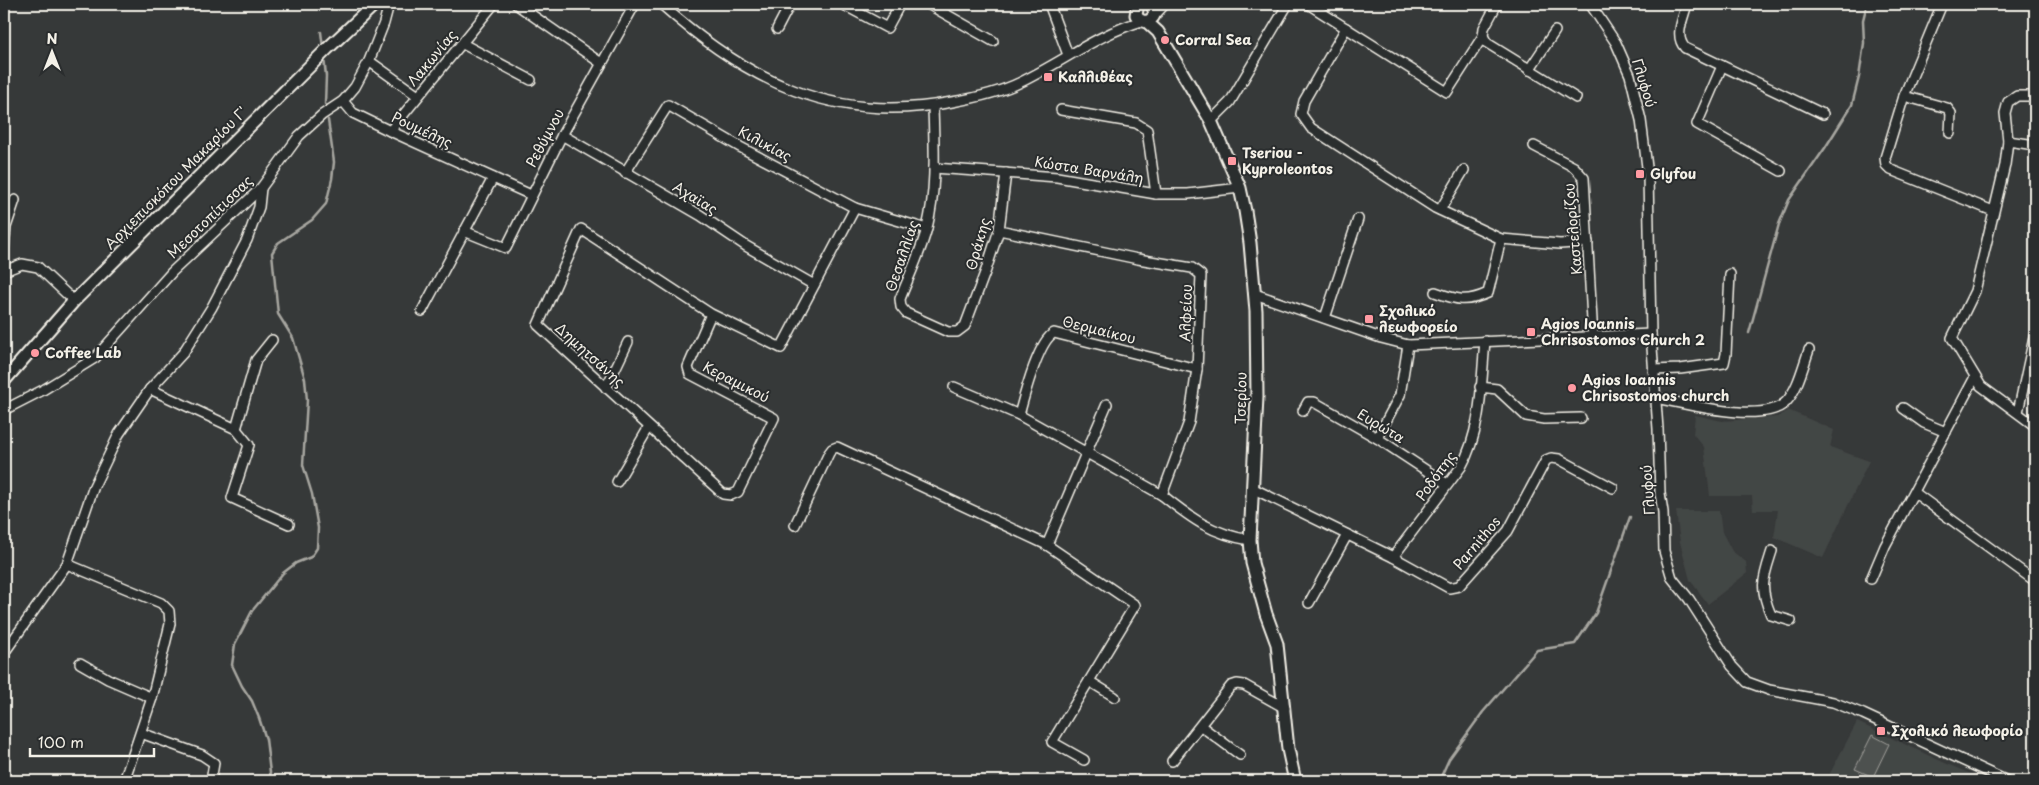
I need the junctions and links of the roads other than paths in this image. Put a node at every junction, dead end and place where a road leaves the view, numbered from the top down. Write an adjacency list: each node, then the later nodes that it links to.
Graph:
1 (375, 4): 73 (main road, Αρχιεπισκόπου Μακαρίου Γ')
2 (389, 4): 27 (street, Μεσοτοπίτισσας)
3 (494, 4): 25 (street, Λακωνίας)
4 (516, 4): 28 (street)
5 (635, 4): 28 (street, Ρεθύμνου)
6 (661, 4): 37 (street)
7 (790, 4): 21 (street)
8 (842, 4): 9 (street)
9 (900, 4)
10 (928, 4): 24 (street)
11 (1049, 4): 26 (street)
12 (1165, 4): 19 (street)
13 (1288, 4): 40 (street)
14 (1308, 4): 20 (street)
15 (1497, 4): 23 (street)
16 (1590, 4): 78 (street, Γλυφού)
17 (1687, 4): 29 (street)
18 (1942, 4): 33 (street)
19 (1146, 10): 26 (street); 40 (main road, Τσερίου)
20 (1346, 28): 23 (street); 59 (street)
21 (777, 29)
22 (1555, 31): 30 (street)
23 (1483, 36): 30 (street)
24 (993, 41)
25 (463, 44): 31 (street); 32 (street, Λακωνίας)
26 (1068, 55): 37 (street)
27 (369, 60): 32 (street); 36 (street, Μεσοτοπίτισσας)
28 (601, 63): 43 (street, Ρεθύμνου)
29 (1722, 66): 39 (street); 49 (street)
30 (1529, 70): 35 (street)
31 (531, 80)
32 (418, 96): 41 (street, Λακωνίας)
33 (1904, 96): 42 (street); 60 (street)
34 (2035, 96): 44 (street)
35 (1576, 98)
36 (343, 101): 41 (street, Ρουμέλης); 53 (street, Μεσοτοπίτισσας)
37 (933, 106): 47 (street, Θεσαλλίας)
38 (1061, 110): 55 (street)
39 (1823, 114)
40 (1211, 121): 54 (main road, Τσερίου)
41 (390, 131): 52 (street, Ρουμέλης)
42 (1950, 132)
43 (562, 135): 50 (street, Αχαϊας); 56 (street, Ρεθύμνου)
44 (2008, 140): 45 (street); 60 (street)
45 (2035, 145)
46 (1534, 146): 66 (street, Καστελορίζου)
47 (934, 168): 51 (street, Κώστα Βαρνάλη); 62 (street, Θεσαλλίας)
48 (1464, 170): 59 (street)
49 (1781, 171)
50 (625, 173): 58 (street, Κιλικίας); 70 (street, Αχαϊας)
51 (1006, 173): 55 (street, Κώστα Βαρνάλη); 63 (street, Θράκης)
52 (493, 178): 56 (street, Ρουμέλης); 64 (street)
53 (261, 188): 93 (street); 97 (street, Μεσοτοπίτισσας)
54 (1240, 188): 55 (street, Κώστα Βαρνάλη); 72 (main road, Τσερίου)
55 (1156, 194)
56 (531, 195): 64 (street, Ρεθύμνου)
57 (15, 200): 67 (street)
58 (855, 208): 62 (street, Κιλικίας); 70 (street)
59 (1440, 210): 65 (street)
60 (1993, 211): 88 (street)
61 (1358, 219): 76 (street)
62 (927, 230): 77 (street, Θεσαλλίας)
63 (999, 230): 77 (street, Θράκης); 86 (street, Αλφείου)
64 (464, 231): 74 (street)
65 (1501, 238): 66 (street); 71 (street)
66 (1588, 242): 80 (street, Καστελορίζου)
67 (4, 249)
68 (4, 271): 73 (street)
69 (1730, 274): 87 (street)
70 (814, 285): 75 (street)
71 (1435, 292)
72 (1255, 294): 76 (street); 111 (main road, Τσερίου)
73 (74, 301): 89 (main road, Αρχιεπισκόπου Μακαρίου Γ')
74 (422, 310)
75 (711, 314): 92 (street, Δημητσάνης); 113 (street, Κεραμικού)
76 (1325, 318): 84 (street)
77 (967, 320)
78 (1651, 334): 80 (street); 87 (street, Γλυφού)
79 (2035, 334): 99 (street)
80 (1593, 338): 82 (street)
81 (272, 340): 104 (street)
82 (1485, 341): 84 (street); 91 (street, Ροδόπης)
83 (628, 342): 92 (street)
84 (1408, 344): 106 (street)
85 (1809, 350): 94 (street)
86 (1197, 369): 100 (street, Θερμαίκου); 114 (street, Αλφείου)
87 (1653, 370): 94 (street, Γλυφού)
88 (1976, 377): 99 (street); 105 (street)
89 (4, 381)
90 (954, 387): 100 (street)
91 (1480, 387): 101 (street); 109 (street, Ροδόπης)
92 (606, 388): 103 (street, Δημητσάνης)
93 (150, 389): 104 (street); 122 (street)
94 (1655, 398): 141 (street, Γλυφού)
95 (1107, 404): 107 (street)
96 (1903, 408): 105 (street)
97 (4, 410)
98 (1303, 411): 106 (street, Ευρώτα)
99 (2018, 412): 102 (street)
100 (1019, 415): 107 (street)
101 (1581, 418)
102 (2035, 426)
103 (649, 427): 108 (street); 113 (street, Δημητσάνης)
104 (236, 430): 115 (street)
105 (1946, 432): 112 (street)
106 (1377, 438): 109 (street, Ευρώτα)
107 (1087, 453): 114 (street); 119 (street)
108 (617, 482)
109 (1447, 484): 121 (street, Ροδόπης)
110 (1613, 488): 121 (street, Parnithos)
111 (1254, 489): 117 (street, Parnithos); 118 (main road, Τσερίου)
112 (1914, 493): 123 (street); 124 (street)
113 (731, 495)
114 (1162, 495): 118 (street)
115 (289, 524)
116 (795, 525): 119 (street)
117 (1347, 535): 121 (street, Parnithos); 125 (street)
118 (1250, 540): 132 (main road, Τσερίου)
119 (1046, 545): 129 (street)
120 (1772, 551): 126 (street)
121 (1393, 558)
122 (67, 564): 127 (street); 131 (street)
123 (1871, 579)
124 (2035, 581)
125 (1309, 603)
126 (1791, 621)
127 (4, 653)
128 (80, 663): 131 (street)
129 (1089, 681): 130 (street); 136 (street)
130 (1115, 697)
131 (152, 698): 134 (street)
132 (1285, 708): 133 (street); 140 (main road, Τσερίου)
133 (1201, 726): 135 (street); 137 (street)
134 (141, 733): 138 (street); 139 (street)
135 (1240, 755)
136 (1084, 760)
137 (1172, 761)
138 (124, 781)
139 (211, 781)
140 (1295, 781)
141 (2007, 781)

